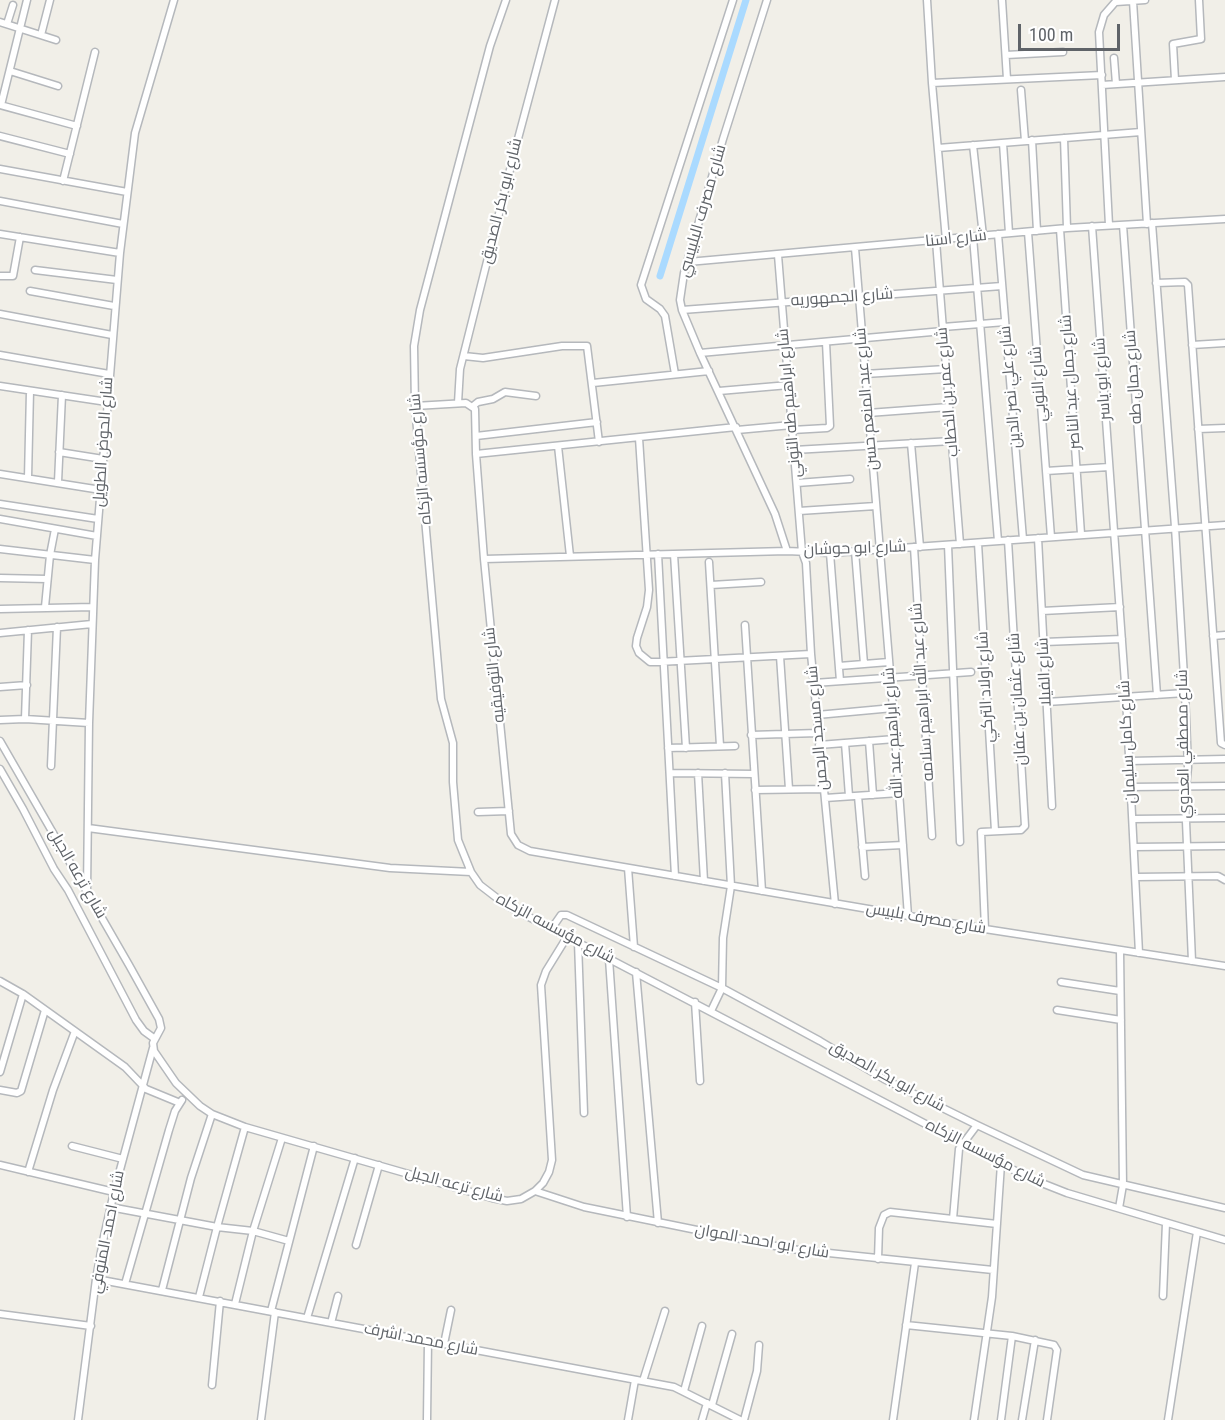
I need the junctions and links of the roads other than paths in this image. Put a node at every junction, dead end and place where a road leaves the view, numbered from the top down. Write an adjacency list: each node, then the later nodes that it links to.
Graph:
1 (27, 0): 16 (street)
2 (50, 0): 17 (street)
3 (174, 0): 47 (street, شارع الحوض الطويل)
4 (506, 0): 109 (street, شارع مؤسسه الزكاه)
5 (555, 0): 94 (street, شارع ابو بكر الصديق)
6 (733, 0): 98 (street, شارع مصرف البلبيسي)
7 (767, 0): 69 (street, شارع مصرف البلبيسي)
8 (927, 0): 28 (street)
9 (1002, 0): 21 (street)
10 (1145, 0): 13 (street)
11 (1199, 0): 27 (street)
12 (1116, 1): 13 (street); 24 (street)
13 (1133, 1): 29 (street)
14 (13, 5): 15 (street)
15 (3, 23): 16 (street)
16 (20, 28): 17 (street); 23 (street)
17 (41, 35): 18 (street)
18 (56, 40)
19 (1063, 51): 21 (street)
20 (95, 52): 35 (street)
21 (1006, 55): 26 (street)
22 (1114, 58): 30 (street)
23 (10, 71): 31 (street); 34 (street)
24 (1102, 75): 26 (street); 32 (street)
25 (1225, 77): 27 (street)
26 (1007, 79): 28 (street)
27 (1175, 80): 29 (street)
28 (932, 83): 43 (street)
29 (1139, 83): 30 (street); 36 (street)
30 (1116, 84): 32 (street)
31 (58, 86)
32 (1102, 86): 37 (street)
33 (1022, 90): 40 (street)
34 (1, 105): 35 (street)
35 (77, 126): 44 (street)
36 (1141, 132): 37 (street); 51 (street)
37 (1105, 135): 39 (street); 52 (street)
38 (0, 136): 44 (street)
39 (1064, 138): 40 (street); 55 (street, شارع جمال عبد الناصر)
40 (1028, 141): 41 (street); 57 (street)
41 (1003, 143): 42 (street); 58 (street)
42 (973, 145): 43 (street); 61 (street)
43 (938, 148): 64 (street)
44 (70, 154): 46 (street)
45 (0, 169): 46 (street)
46 (63, 181): 47 (street)
47 (127, 192): 50 (street, شارع الحوض الطويل)
48 (0, 201): 50 (street)
49 (1225, 219): 51 (street, شارع اسنا)
50 (123, 224): 67 (street, شارع الحوض الطويل)
51 (1149, 224): 53 (street, شارع اسنا); 73 (street, شارع مصطفي العدوي)
52 (1109, 225): 53 (street, شارع اسنا); 54 (street, شارع اسنا)
53 (1123, 225): 147 (street, شارع جمال طه)
54 (1092, 226): 55 (street, شارع اسنا); 129 (street, شارع ابو ياسر)
55 (1064, 229): 57 (street, شارع اسنا); 130 (street, شارع جمال عبد الناصر)
56 (1028, 231): 57 (street, شارع اسنا); 58 (street, شارع اسنا); 131 (street, شارع النوبي)
57 (1037, 231)
58 (1009, 233): 60 (street, شارع اسنا)
59 (0, 234): 62 (street)
60 (998, 234): 61 (street, شارع اسنا); 74 (street, شارع علي نصر الدين)
61 (983, 236): 63 (street, شارع اسنا)
62 (20, 237): 67 (street); 71 (street)
63 (973, 237): 64 (street, شارع اسنا); 75 (street)
64 (946, 240): 65 (street, شارع اسنا)
65 (936, 241): 66 (street, شارع اسنا); 77 (street, شارع عمر بن الخطاب)
66 (855, 248): 68 (street, شارع اسنا); 78 (street, شارع عبد المنعم حسن)
67 (120, 253): 72 (street, شارع الحوض الطويل)
68 (778, 255): 69 (street, شارع اسنا); 79 (street, شارع ابراهيم طه التوني)
69 (688, 262): 81 (street, شارع مصرف البلبيسي)
70 (35, 270): 72 (street)
71 (0, 276)
72 (117, 280): 80 (street, شارع الحوض الطويل)
73 (1156, 283): 91 (street); 145 (street, شارع مصطفي العدوي)
74 (1002, 286): 75 (street, شارع الجمهوريه); 83 (street, شارع علي نصر الدين)
75 (977, 288): 77 (street, شارع الجمهوريه); 84 (street)
76 (30, 291): 80 (street)
77 (940, 291): 78 (street, شارع الجمهوريه); 85 (street, شارع عمر بن الخطاب)
78 (859, 297): 79 (street, شارع الجمهوريه); 87 (street, شارع عبد المنعم حسن)
79 (782, 302): 81 (street, شارع الجمهوريه); 90 (street, شارع ابراهيم طه التوني)
80 (114, 306): 86 (street, شارع الحوض الطويل)
81 (682, 310): 92 (street, شارع مصرف البلبيسي)
82 (0, 314): 86 (street)
83 (1005, 322): 84 (street); 153 (street, شارع علي نصر الدين)
84 (980, 324): 85 (street); 155 (street)
85 (943, 329): 87 (street); 95 (street, شارع عمر بن الخطاب)
86 (112, 335): 97 (street, شارع الحوض الطويل)
87 (862, 338): 88 (street); 99 (street, شارع عبد المنعم حسن)
88 (826, 342): 90 (street); 114 (street)
89 (1225, 343): 91 (street)
90 (786, 345): 92 (street); 101 (street, شارع ابراهيم طه التوني)
91 (1192, 345): 117 (street)
92 (700, 353): 96 (street, شارع مصرف البلبيسي)
93 (0, 355): 97 (street)
94 (464, 356): 100 (street); 108 (street, شارع ابو بكر الصديق)
95 (946, 369): 99 (street); 111 (street, شارع عمر بن الخطاب)
96 (709, 371): 98 (street); 104 (street, شارع مصرف البلبيسي)
97 (109, 374): 107 (street, شارع الحوض الطويل)
98 (675, 374): 100 (street)
99 (865, 374): 112 (street, شارع عبد المنعم حسن)
100 (593, 383): 113 (street)
101 (789, 385): 104 (street); 114 (street, شارع ابراهيم طه التوني)
102 (0, 386): 103 (street)
103 (30, 391): 105 (street); 133 (street)
104 (719, 391): 115 (street, شارع مصرف البلبيسي)
105 (62, 396): 107 (street); 126 (street)
106 (537, 396): 110 (street)
107 (107, 402): 128 (street, شارع الحوض الطويل)
108 (458, 403): 109 (street); 110 (street)
109 (415, 406): 268 (street, شارع مؤسسه الزكاه)
110 (473, 406): 118 (street, شارع التوفيقيه)
111 (950, 406): 112 (street); 120 (street, شارع عمر بن الخطاب)
112 (868, 413): 124 (street, شارع عبد المنعم حسن)
113 (597, 422): 118 (street); 121 (street)
114 (792, 427): 115 (street); 125 (street, شارع ابراهيم طه التوني)
115 (736, 428): 119 (street); 162 (street, شارع مصرف البلبيسي)
116 (1225, 428): 117 (street)
117 (1198, 429): 143 (street)
118 (476, 436): 127 (street, شارع التوفيقيه)
119 (639, 438): 121 (street); 166 (street)
120 (952, 441): 122 (street); 157 (street, شارع عمر بن الخطاب)
121 (599, 442): 123 (street)
122 (911, 443): 124 (street); 159 (street, شارع عبد الله ابراهيم سلامه)
123 (558, 446): 127 (street); 170 (street)
124 (871, 446): 125 (street); 139 (street, شارع عبد المنعم حسن)
125 (794, 450): 136 (street, شارع ابراهيم طه التوني)
126 (59, 452): 128 (street); 135 (street)
127 (476, 454): 171 (street, شارع التوفيقيه)
128 (103, 459): 137 (street, شارع الحوض الطويل)
129 (1109, 467): 130 (street); 148 (street, شارع ابو ياسر)
130 (1077, 469): 131 (street); 149 (street, شارع جمال عبد الناصر)
131 (1046, 471): 151 (street, شارع النوبي)
132 (0, 474): 133 (street)
133 (28, 478): 135 (street)
134 (850, 479): 136 (street)
135 (58, 482): 137 (street)
136 (797, 483): 140 (street, شارع ابراهيم طه التوني)
137 (100, 490): 142 (street, شارع الحوض الطويل)
138 (0, 504): 142 (street)
139 (876, 506): 140 (street); 161 (street, شارع عبد المنعم حسن)
140 (799, 511): 164 (street, شارع ابراهيم طه التوني)
141 (0, 519): 146 (street)
142 (98, 519): 150 (street, شارع الحوض الطويل)
143 (1206, 525): 144 (street, شارع ابو حوشان); 145 (street, شارع ابو حوشان); 189 (street)
144 (1225, 525)
145 (1175, 527): 147 (street, شارع ابو حوشان); 209 (street, شارع مصطفي العدوي)
146 (55, 529): 150 (street); 169 (street)
147 (1145, 530): 148 (street, شارع ابو حوشان); 210 (street, شارع جمال طه)
148 (1113, 532): 149 (street, شارع ابو حوشان); 180 (street, شارع كامل سليمان)
149 (1081, 534): 151 (street, شارع ابو حوشان)
150 (97, 536): 172 (street, شارع الحوض الطويل)
151 (1051, 537): 152 (street, شارع ابو حوشان)
152 (1038, 538): 153 (street, شارع ابو حوشان); 182 (street, شارع الفيلا)
153 (1023, 539): 154 (street, شارع ابو حوشان)
154 (1008, 540): 155 (street, شارع ابو حوشان); 259 (street, شارع عثمان بن عفان)
155 (998, 541): 156 (street, شارع ابو حوشان)
156 (978, 543): 157 (street, شارع ابو حوشان); 259 (street, شارع اولاد التركي)
157 (960, 544): 158 (street, شارع ابو حوشان)
158 (948, 545): 159 (street, شارع ابو حوشان); 202 (street)
159 (916, 547): 161 (street, شارع ابو حوشان); 203 (street, شارع عبد الله ابراهيم سلامه)
160 (0, 549): 169 (street)
161 (879, 550): 163 (street, شارع ابو حوشان); 198 (street, شارع ابراهيم عبد الله)
162 (787, 551): 164 (street, شارع ابو حوشان); 168 (street, شارع ابو حوشان)
163 (855, 551): 165 (street, شارع ابو حوشان); 199 (street)
164 (802, 552): 165 (street, شارع ابو حوشان); 192 (street, شارع مسجد الرحمن)
165 (830, 553): 200 (street)
166 (647, 554): 167 (street, شارع ابو حوشان); 170 (street, شارع ابو حوشان); 197 (street)
167 (658, 554): 168 (street, شارع ابو حوشان); 197 (street)
168 (674, 554): 196 (street)
169 (50, 555): 172 (street); 175 (street)
170 (570, 556): 171 (street, شارع ابو حوشان)
171 (484, 559): 253 (street, شارع التوفيقيه)
172 (95, 560): 179 (street, شارع الحوض الطويل)
173 (709, 562): 177 (street)
174 (0, 578): 175 (street)
175 (47, 579): 178 (street)
176 (760, 582): 177 (street)
177 (711, 585): 195 (street)
178 (45, 607): 179 (street); 181 (street)
179 (93, 607): 183 (street, شارع الحوض الطويل)
180 (1120, 607): 182 (street); 190 (street, شارع كامل سليمان)
181 (0, 609)
182 (1042, 611): 191 (street, شارع الفيلا)
183 (92, 624): 185 (street); 218 (street, شارع الحوض الطويل)
184 (745, 625): 194 (street)
185 (57, 627): 186 (street); 217 (street)
186 (28, 630): 187 (street); 207 (street)
187 (0, 633)
188 (1225, 635): 189 (street)
189 (1214, 636): 227 (street)
190 (1122, 639): 191 (street); 211 (street, شارع كامل سليمان)
191 (1044, 642): 212 (street, شارع الفيلا)
192 (811, 654): 193 (street); 206 (street, شارع مسجد الرحمن)
193 (780, 656): 194 (street); 219 (street)
194 (746, 657): 195 (street); 221 (street)
195 (715, 659): 196 (street); 228 (street)
196 (681, 661): 197 (street); 231 (street)
197 (664, 662): 230 (street)
198 (889, 662): 199 (street); 204 (street, شارع ابراهيم عبد الله)
199 (864, 664): 200 (street)
200 (839, 666): 205 (street)
201 (971, 672): 202 (street)
202 (953, 674): 203 (street); 261 (street)
203 (922, 676): 204 (street); 260 (street, شارع عبد الله ابراهيم سلامه)
204 (891, 678): 205 (street); 213 (street, شارع ابراهيم عبد الله)
205 (840, 681): 206 (street)
206 (814, 683): 214 (street, شارع مسجد الرحمن)
207 (27, 685): 208 (street); 215 (street)
208 (0, 687)
209 (1185, 693): 210 (street); 233 (street, شارع مصطفي العدوي)
210 (1157, 695): 211 (street)
211 (1126, 697): 212 (street); 234 (street, شارع كامل سليمان)
212 (1047, 702): 252 (street, شارع الفيلا)
213 (893, 708): 214 (street); 222 (street, شارع ابراهيم عبد الله)
214 (817, 715): 220 (street, شارع مسجد الرحمن)
215 (25, 719): 216 (street); 217 (street)
216 (0, 720)
217 (52, 721): 218 (street); 235 (street)
218 (89, 723): 258 (street, شارع الحوض الطويل)
219 (785, 734): 220 (street); 221 (street); 244 (street)
220 (818, 734): 226 (street, شارع مسجد الرحمن)
221 (752, 735): 240 (street)
222 (895, 739): 224 (street); 247 (street, شارع ابراهيم عبد الله)
223 (0, 741): 276 (street, شارع ترعه الجبل)
224 (869, 741): 225 (street); 248 (street)
225 (845, 743): 226 (street); 249 (street)
226 (819, 745): 245 (street, شارع مسجد الرحمن)
227 (1225, 745)
228 (720, 746): 229 (street); 231 (street)
229 (735, 746)
230 (668, 748): 231 (street); 237 (street)
231 (686, 748)
232 (1225, 759): 233 (street)
233 (1187, 760): 234 (street); 241 (street, شارع مصطفي العدوي)
234 (1129, 761): 243 (street, شارع كامل سليمان)
235 (51, 766)
236 (0, 769): 302 (street, شارع ترعه الجبل)
237 (670, 773): 238 (street); 269 (street)
238 (698, 773): 239 (street); 274 (street)
239 (725, 773): 240 (street); 275 (street)
240 (754, 774): 246 (street)
241 (1186, 786): 242 (street); 243 (street); 257 (street, شارع مصطفي العدوي)
242 (1225, 786)
243 (1130, 788): 256 (street, شارع كامل سليمان)
244 (789, 789): 245 (street); 246 (street)
245 (824, 789): 251 (street, شارع مسجد الرحمن)
246 (755, 790): 277 (street)
247 (899, 793): 248 (street); 262 (street, شارع ابراهيم عبد الله)
248 (873, 795): 250 (street)
249 (849, 796): 250 (street); 251 (street)
250 (858, 796): 265 (street)
251 (825, 798): 278 (street, شارع مسجد الرحمن)
252 (1052, 806)
253 (509, 811): 254 (street); 267 (street, شارع التوفيقيه)
254 (478, 812)
255 (1225, 818): 257 (street)
256 (1133, 819): 257 (street); 266 (street, شارع كامل سليمان)
257 (1186, 819): 263 (street, شارع مصطفي العدوي)
258 (88, 828): 268 (street); 276 (street, شارع الحوض الطويل)
259 (995, 831): 280 (street)
260 (932, 836)
261 (960, 842)
262 (903, 845): 265 (street); 279 (street, شارع ابراهيم عبد الله)
263 (1187, 846): 264 (street); 266 (street); 271 (street, شارع مصطفي العدوي)
264 (1225, 846)
265 (862, 847): 270 (street)
266 (1134, 847): 272 (street, شارع كامل سليمان)
267 (628, 868): 269 (street, شارع مصرف بلبيس); 284 (street)
268 (471, 872): 281 (street, شارع مؤسسه الزكاه)
269 (675, 876): 274 (street, شارع مصرف بلبيس)
270 (865, 876)
271 (1188, 876): 272 (street); 273 (street); 288 (street, شارع مصطفي العدوي)
272 (1136, 877): 286 (street, شارع كامل سليمان)
273 (1225, 880)
274 (704, 881): 275 (street, شارع مصرف بلبيس)
275 (730, 886): 277 (street, شارع مصرف بلبيس); 293 (street)
276 (87, 891): 302 (street, شارع ترعه الجبل)
277 (762, 891): 278 (street, شارع مصرف بلبيس)
278 (835, 904): 279 (street, شارع مصرف بلبيس)
279 (908, 916): 280 (street, شارع مصرف بلبيس)
280 (985, 929): 285 (street, شارع مصرف بلبيس)
281 (554, 930): 282 (street, شارع مؤسسه الزكاه); 284 (street, شارع ابو بكر الصديق)
282 (567, 937): 283 (street, شارع مؤسسه الزكاه); 325 (street)
283 (578, 942): 287 (street, شارع مؤسسه الزكاه); 310 (street)
284 (634, 947): 293 (street, شارع ابو بكر الصديق)
285 (1120, 950): 286 (street, شارع مصرف بلبيس); 294 (street)
286 (1139, 953): 288 (street, شارع مصرف بلبيس)
287 (609, 959): 290 (street, شارع مؤسسه الزكاه); 331 (street)
288 (1192, 961): 289 (street, شارع مصرف بلبيس)
289 (1225, 966)
290 (636, 972): 296 (street, شارع مؤسسه الزكاه); 334 (street)
291 (0, 981): 295 (street)
292 (1061, 982): 294 (street)
293 (722, 988): 299 (street); 312 (street, شارع ابو بكر الصديق)
294 (1120, 991): 300 (street)
295 (23, 994): 297 (street); 304 (street)
296 (695, 1002): 299 (street, شارع مؤسسه الزكاه); 305 (street)
297 (45, 1010): 301 (street); 307 (street)
298 (1057, 1010): 300 (street)
299 (711, 1011): 315 (street, شارع مؤسسه الزكاه)
300 (1121, 1020): 324 (street)
301 (75, 1031): 306 (street); 323 (street)
302 (155, 1039): 303 (street, شارع ترعه الجبل)
303 (153, 1047): 306 (street, شارع احمد المنوفي); 308 (street, شارع ترعه الجبل)
304 (0, 1072)
305 (700, 1081)
306 (143, 1086): 309 (street); 319 (street, شارع احمد المنوفي)
307 (0, 1090)
308 (186, 1095): 309 (street); 311 (street, شارع ترعه الجبل)
309 (180, 1102): 330 (street)
310 (584, 1113)
311 (212, 1114): 313 (street, شارع ترعه الجبل); 333 (street)
312 (977, 1125): 315 (street); 324 (street, شارع ابو بكر الصديق)
313 (245, 1127): 314 (street, شارع ترعه الجبل); 337 (street)
314 (282, 1138): 317 (street, شارع ترعه الجبل); 338 (street)
315 (962, 1144): 320 (street, شارع مؤسسه الزكاه); 332 (street)
316 (72, 1146): 319 (street)
317 (314, 1146): 318 (street, شارع ترعه الجبل); 341 (street)
318 (355, 1158): 321 (street, شارع ترعه الجبل); 358 (street)
319 (123, 1159): 326 (street, شارع احمد المنوفي)
320 (1001, 1164): 328 (street, شارع مؤسسه الزكاه); 336 (street)
321 (380, 1165): 325 (street, شارع ترعه الجبل); 342 (street)
322 (0, 1166): 323 (street)
323 (28, 1172): 326 (street)
324 (1123, 1185): 328 (street); 329 (street, شارع ابو بكر الصديق)
325 (534, 1191): 331 (street, شارع ابو احمد الموان)
326 (114, 1192): 327 (street, شارع احمد المنوفي)
327 (110, 1207): 330 (street); 346 (street, شارع احمد المنوفي)
328 (1119, 1208): 335 (street, شارع مؤسسه الزكاه)
329 (1225, 1208)
330 (144, 1213): 333 (street); 347 (street)
331 (627, 1217): 334 (street, شارع ابو احمد الموان)
332 (953, 1219): 336 (street); 343 (street)
333 (180, 1220): 337 (street); 348 (street)
334 (658, 1223): 343 (street, شارع ابو احمد الموان)
335 (1166, 1223): 339 (street, شارع مؤسسه الزكاه); 350 (street)
336 (997, 1224): 345 (street)
337 (217, 1227): 338 (street); 351 (street)
338 (253, 1232): 341 (street); 353 (street)
339 (1197, 1232): 340 (street, شارع مؤسسه الزكاه); 387 (street)
340 (1225, 1240)
341 (289, 1241): 356 (street)
342 (356, 1245)
343 (878, 1259): 344 (street, شارع ابو احمد الموان)
344 (915, 1263): 345 (street, شارع ابو احمد الموان); 360 (street)
345 (993, 1270): 363 (street)
346 (96, 1279): 347 (street, شارع محمد اشرف); 361 (street, شارع احمد المنوفي)
347 (125, 1284): 348 (street, شارع محمد اشرف)
348 (162, 1290): 351 (street, شارع محمد اشرف)
349 (338, 1296): 359 (street)
350 (1162, 1296)
351 (199, 1298): 352 (street, شارع محمد اشرف)
352 (220, 1301): 353 (street, شارع محمد اشرف); 372 (street)
353 (235, 1304): 356 (street, شارع محمد اشرف)
354 (451, 1310): 368 (street)
355 (665, 1311): 371 (street)
356 (273, 1312): 358 (street, شارع محمد اشرف); 376 (street)
357 (0, 1314): 361 (street)
358 (307, 1318): 359 (street, شارع محمد اشرف)
359 (331, 1323): 367 (street, شارع محمد اشرف)
360 (906, 1325): 363 (street); 382 (street)
361 (91, 1326): 375 (street, شارع احمد المنوفي)
362 (702, 1326): 373 (street)
363 (988, 1333): 365 (street); 383 (street)
364 (732, 1334): 374 (street)
365 (1012, 1336): 366 (street); 384 (street)
366 (1035, 1340): 385 (street); 386 (street)
367 (428, 1341): 368 (street, شارع محمد اشرف); 377 (street)
368 (444, 1344): 370 (street, شارع محمد اشرف)
369 (759, 1345): 381 (street)
370 (635, 1380): 371 (street, شارع محمد اشرف); 378 (street)
371 (643, 1381): 373 (street, شارع محمد اشرف)
372 (212, 1385)
373 (684, 1391): 374 (street, شارع محمد اشرف)
374 (710, 1404): 379 (street); 380 (street, شارع محمد اشرف)
375 (78, 1420)
376 (261, 1420)
377 (427, 1420)
378 (628, 1420)
379 (702, 1420)
380 (740, 1420)
381 (744, 1420)
382 (893, 1420)
383 (974, 1420)
384 (1001, 1420)
385 (1022, 1420)
386 (1047, 1420)
387 (1168, 1420)

